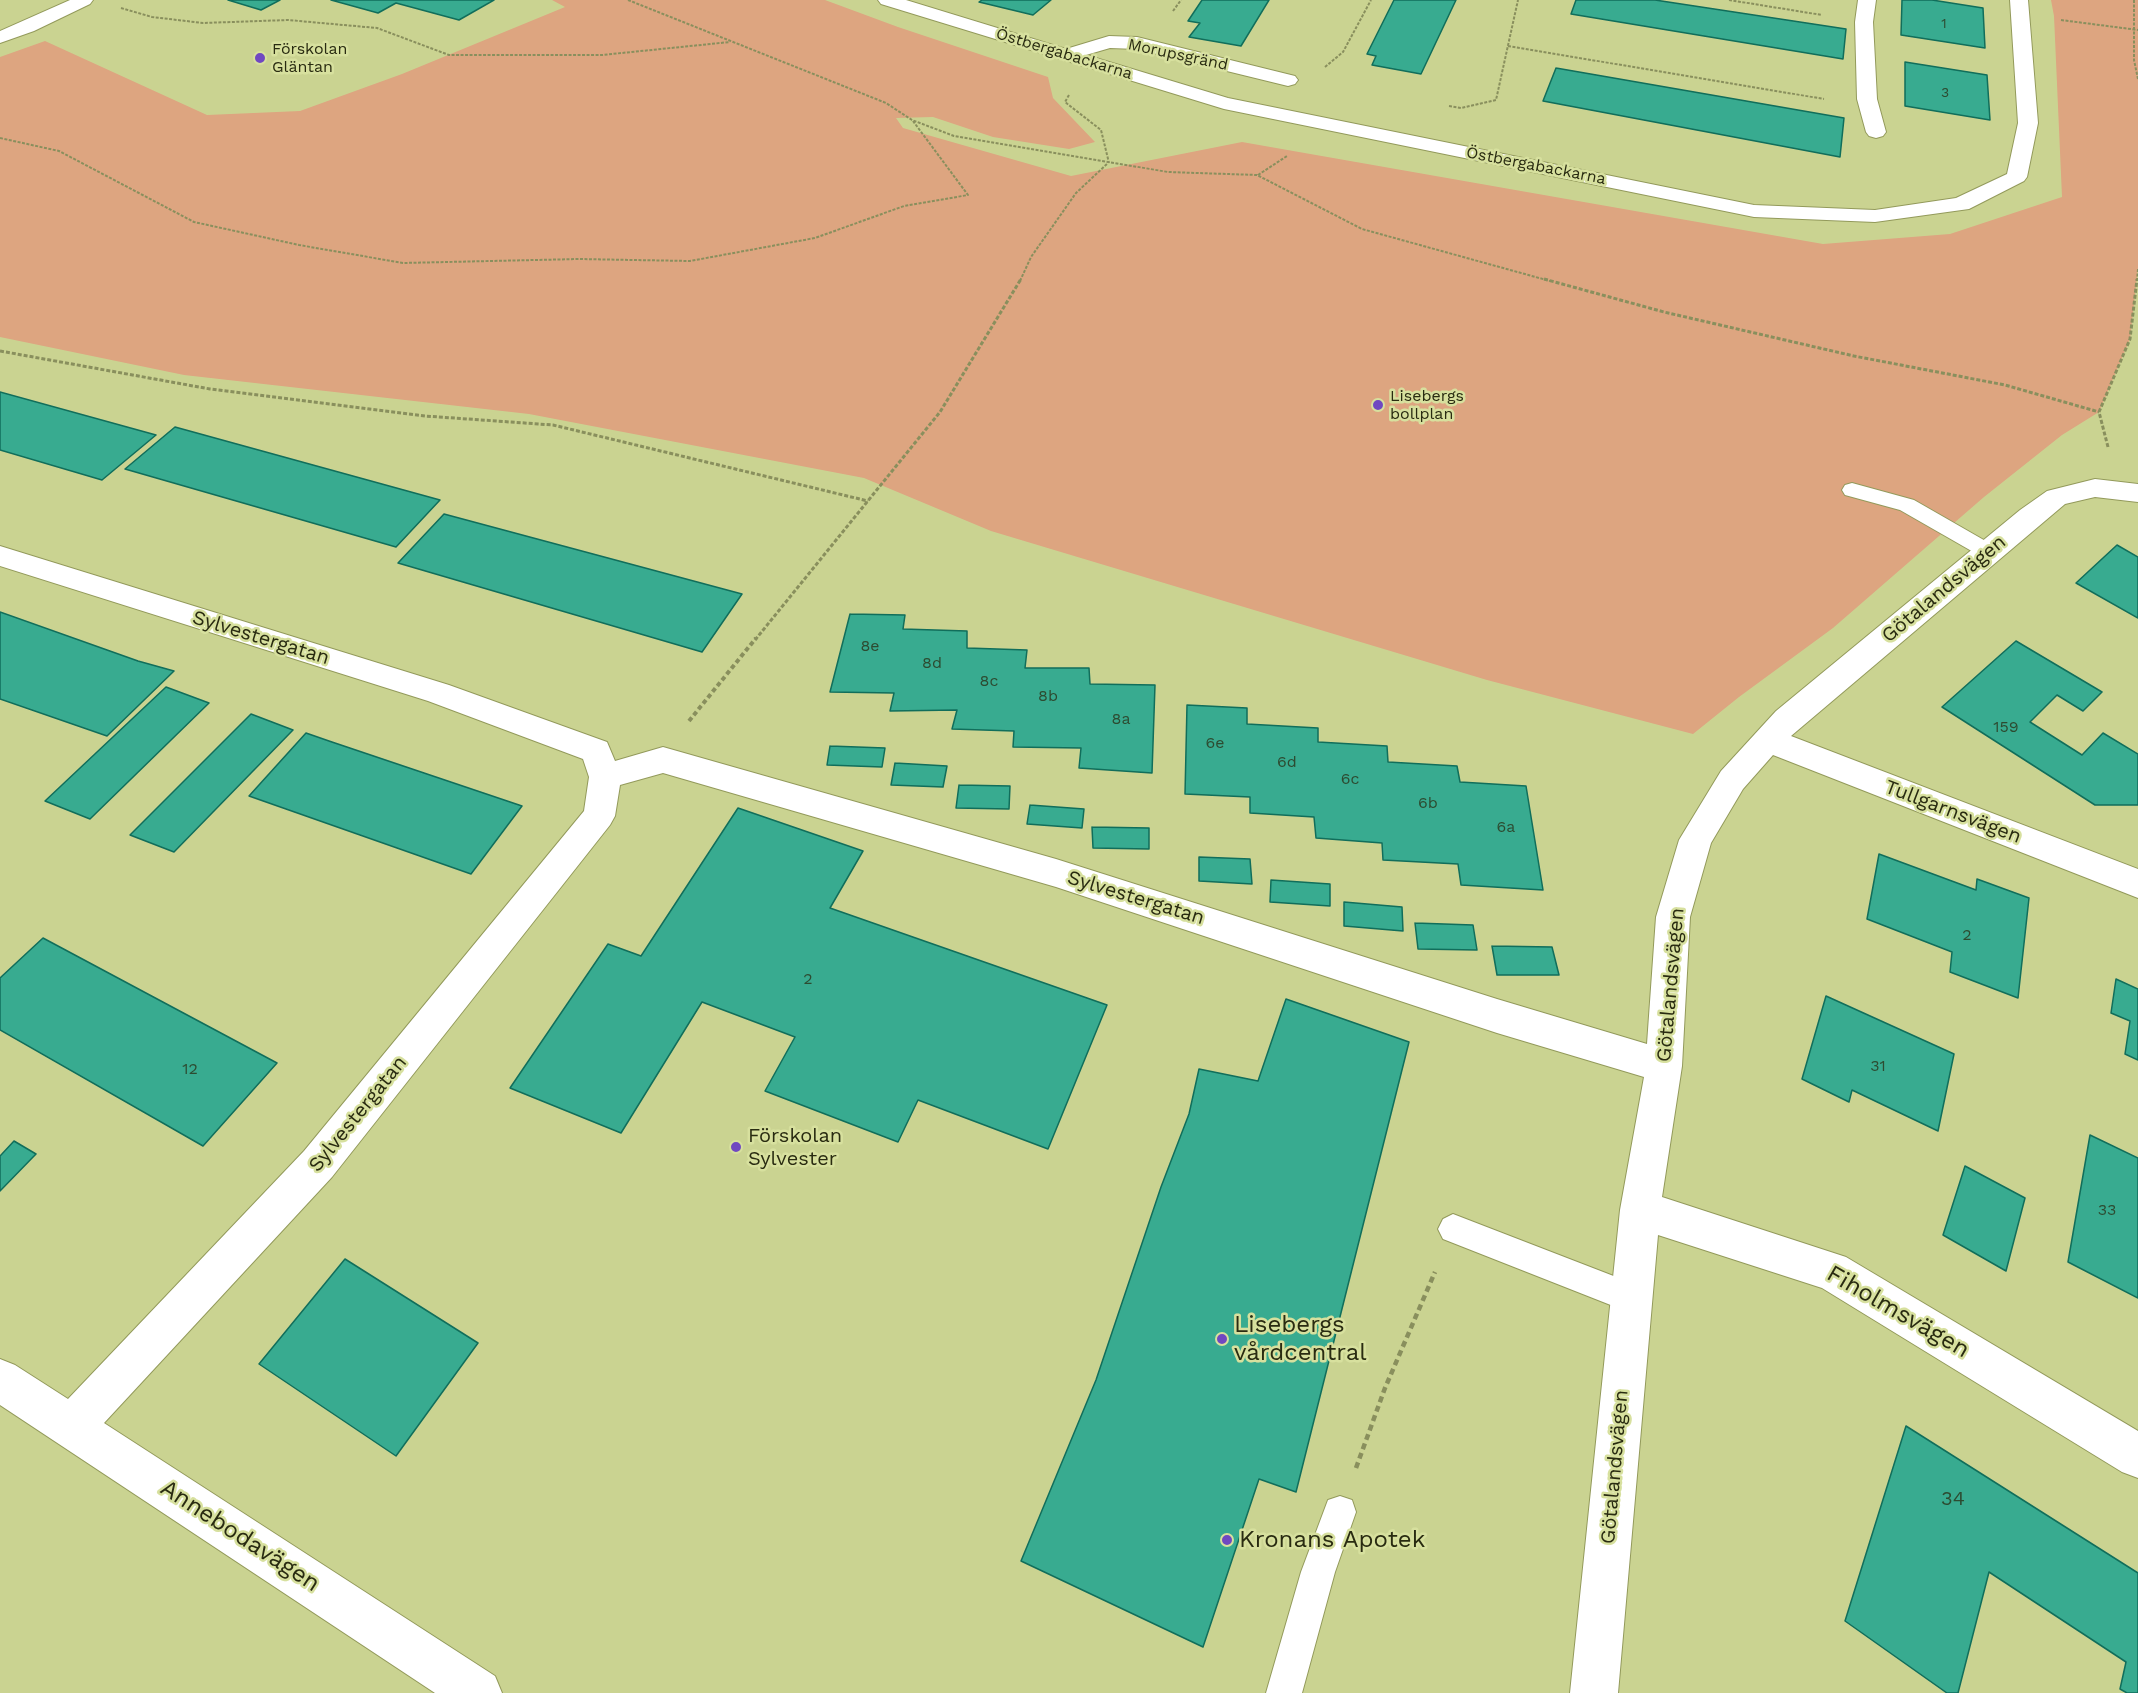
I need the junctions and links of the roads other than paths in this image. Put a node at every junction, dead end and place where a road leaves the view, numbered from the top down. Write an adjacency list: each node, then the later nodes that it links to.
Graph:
1 (84, 0): 6 (street)
2 (887, 0): 4 (street, Östbergabackarna)
3 (1867, 0): 9 (street)
4 (917, 4): 7 (street, Östbergabackarna)
5 (2019, 6): 7 (street, Östbergabackarna)
6 (0, 37)
7 (1069, 54): 8 (street, Morupsgränd)
8 (1288, 80)
9 (1876, 132)
10 (1852, 490): 12 (lane)
11 (2128, 492): 12 (street, Götalandsvägen)
12 (1989, 552): 14 (street, Götalandsvägen)
13 (0, 556): 15 (street, Sylvestergatan)
14 (1768, 740): 16 (street, Tullgarnsvägen); 17 (street, Götalandsvägen)
15 (605, 777): 17 (street, Sylvestergatan); 22 (street, Sylvestergatan)
16 (2138, 884)
17 (1664, 1066): 18 (street, Götalandsvägen)
18 (1640, 1210): 20 (street, Götalandsvägen); 23 (street, Fiholmsvägen)
19 (1453, 1229): 20 (lane)
20 (1631, 1298): 27 (street, Götalandsvägen)
21 (0, 1380): 22 (street, Annebodavägen)
22 (72, 1426): 25 (street, Annebodavägen)
23 (2138, 1456)
24 (1340, 1512): 26 (lane)
25 (478, 1693)
26 (1284, 1693)
27 (1594, 1693)

